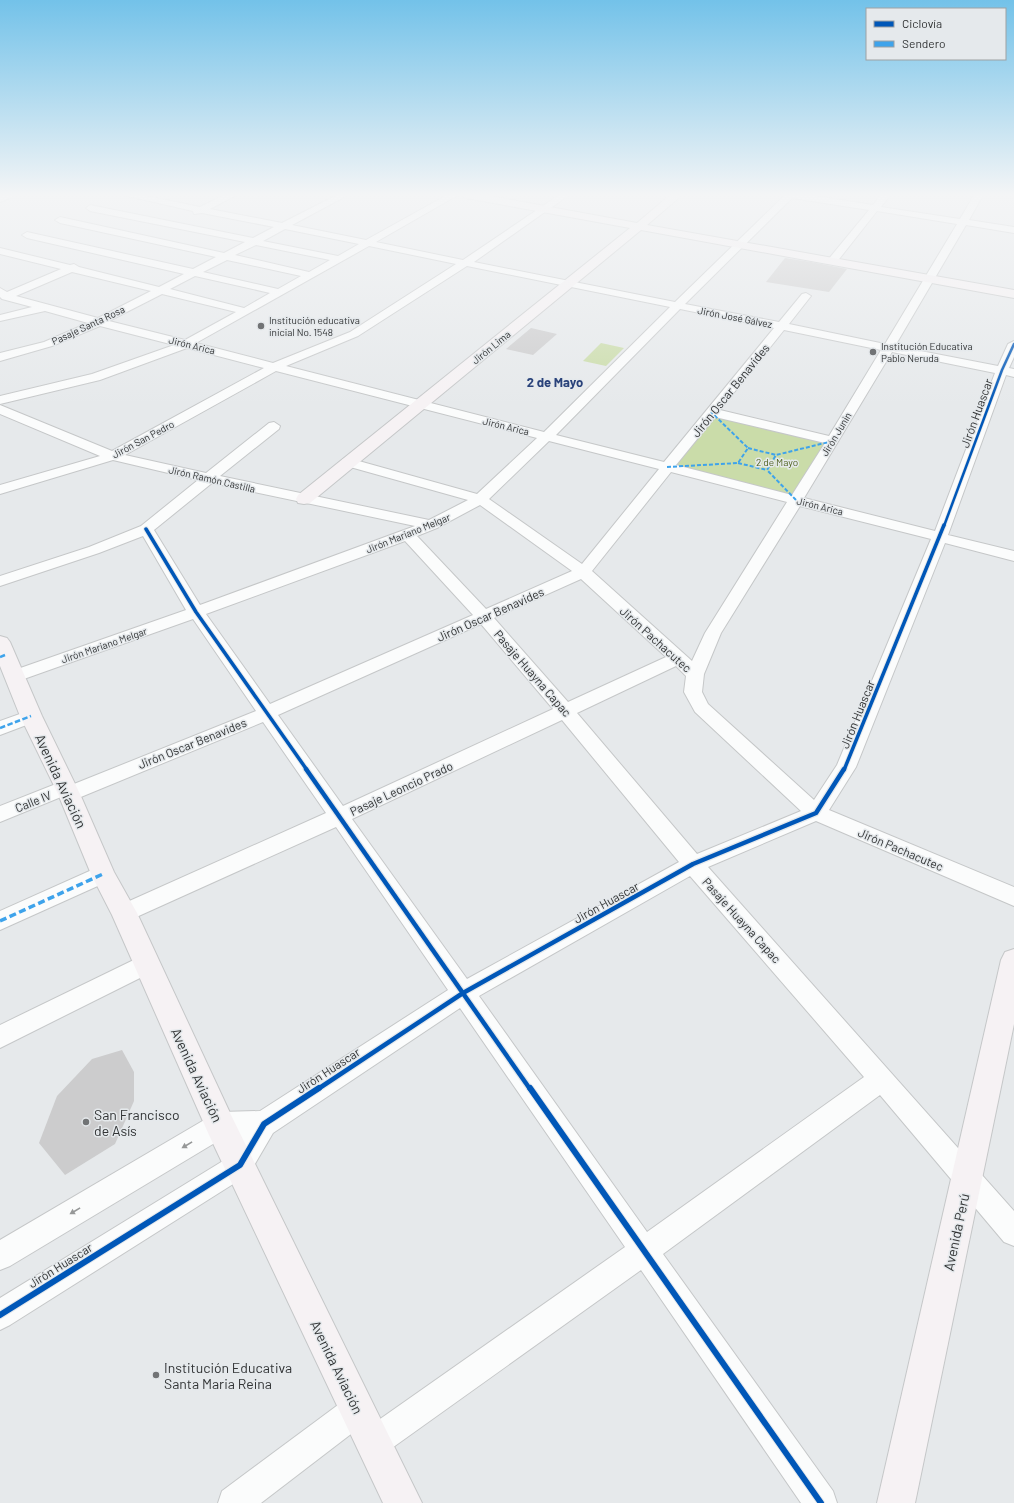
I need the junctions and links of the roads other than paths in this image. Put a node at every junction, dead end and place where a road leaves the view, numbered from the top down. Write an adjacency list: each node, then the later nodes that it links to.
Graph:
1 (58, 265): 13 (street)
2 (79, 265): 13 (street)
3 (156, 265): 14 (street)
4 (208, 265): 14 (street, Pasaje Santa Rosa)
5 (263, 265): 15 (street)
6 (329, 265): 15 (street)
7 (462, 265): 33 (street, Jirón San Pedro)
8 (475, 265): 17 (street, Jirón José Gálvez)
9 (591, 265): 17 (street, Jirón Lima)
10 (718, 265): 23 (street, Jirón Mariano Melgar)
11 (850, 265): 16 (street)
12 (938, 265): 16 (street, Jirón Junin)
13 (70, 269): 18 (street); 20 (street)
14 (192, 273): 18 (street, Pasaje Santa Rosa); 19 (street)
15 (311, 275): 19 (street)
16 (929, 279): 21 (street); 31 (street, Jirón Junin)
17 (568, 284): 23 (street, Jirón José Gálvez); 36 (street, Jirón Lima)
18 (160, 290): 25 (street); 27 (street, Pasaje Santa Rosa)
19 (279, 292): 25 (street)
20 (3, 294): 24 (street, Jirón Arica)
21 (1014, 294)
22 (806, 296): 28 (street, Jirón Oscar Benavides)
23 (677, 306): 28 (street, Jirón José Gálvez); 40 (street, Jirón Mariano Melgar)
24 (46, 308): 26 (street); 27 (street, Jirón Arica)
25 (245, 310): 29 (street)
26 (0, 318)
27 (99, 322): 29 (street, Jirón Arica); 32 (street, Pasaje Santa Rosa)
28 (781, 326): 31 (street, Jirón José Gálvez); 38 (street, Jirón Oscar Benavides)
29 (187, 344): 33 (street, Jirón Arica); 35 (street)
30 (1014, 344): 34 (street, Jirón Huascar)
31 (887, 348): 34 (street, Jirón José Gálvez); 41 (street, Jirón Junin)
32 (0, 357)
33 (276, 366): 36 (street, Jirón Arica); 42 (street, Jirón San Pedro)
34 (1008, 372): 53 (street, Jirón Huascar)
35 (0, 400)
36 (420, 405): 40 (street, Jirón Arica); 43 (street, Jirón Lima)
37 (0, 408): 42 (street, Jirón Ramón Castilla)
38 (711, 412): 41 (street); 44 (street, Jirón Oscar Benavides)
39 (274, 426): 45 (street)
40 (546, 437): 44 (street, Jirón Arica); 48 (street, Jirón Mariano Melgar)
41 (833, 441): 49 (street, Jirón Junin)
42 (113, 456): 45 (street, Jirón Ramón Castilla); 46 (street, Jirón San Pedro)
43 (348, 462): 47 (street, Jirón Lima); 48 (street, Jirón Pachacutec)
44 (667, 467): 49 (street, Jirón Arica); 55 (street, Jirón Oscar Benavides)
45 (208, 478): 47 (street, Jirón Ramón Castilla); 51 (street)
46 (0, 490)
47 (304, 499): 50 (street, Jirón Ramón Castilla)
48 (480, 499): 50 (street, Jirón Mariano Melgar); 55 (street, Jirón Pachacutec)
49 (796, 500): 53 (street, Jirón Arica); 61 (street, Jirón Junin)
50 (432, 525): 52 (street, Jirón Mariano Melgar)
51 (146, 529): 56 (street); 57 (street)
52 (408, 535): 57 (street, Jirón Mariano Melgar); 58 (street, Pasaje Huayna Capac)
53 (940, 537): 54 (street, Jirón Arica); 66 (street, Jirón Huascar)
54 (1014, 556)
55 (583, 572): 58 (street, Jirón Oscar Benavides); 60 (street, Jirón Pachacutec)
56 (0, 581)
57 (196, 612): 59 (street, Jirón Mariano Melgar); 62 (street)
58 (484, 617): 62 (street, Jirón Oscar Benavides); 63 (street, Pasaje Huayna Capac)
59 (5, 657): 64 (street, Avenida Aviación)
60 (677, 659): 61 (street, Jirón Pachacutec); 63 (street, Pasaje Leoncio Prado)
61 (695, 674): 66 (street, Jirón Pachacutec)
62 (267, 712): 65 (street, Jirón Oscar Benavides); 68 (street)
63 (566, 712): 68 (street, Pasaje Leoncio Prado); 69 (street, Pasaje Huayna Capac)
64 (15, 722): 65 (street, Avenida Aviación)
65 (68, 790): 67 (street, Calle IV); 70 (street, Avenida Aviación)
66 (816, 813): 69 (street, Jirón Huascar); 71 (street, Jirón Pachacutec)
67 (0, 814)
68 (340, 816): 72 (street, Pasaje Leoncio Prado); 76 (street)
69 (693, 864): 76 (street, Jirón Huascar); 78 (street, Pasaje Huayna Capac)
70 (103, 874): 72 (street, Avenida Aviación); 73 (street)
71 (1014, 897)
72 (124, 913): 75 (street, Avenida Aviación)
73 (0, 921)
74 (1014, 960): 82 (street, Avenida Perú)
75 (146, 964): 77 (street); 80 (street, Avenida Aviación)
76 (463, 993): 79 (street, Jirón Huascar); 84 (street)
77 (0, 1037)
78 (882, 1079): 82 (street, Pasaje Huayna Capac); 84 (street)
79 (264, 1124): 80 (street); 81 (street, Jirón Huascar)
80 (220, 1125): 81 (street, Avenida Aviación); 85 (street, one-way to 85)
81 (240, 1165): 86 (street, Jirón Huascar); 87 (street, Avenida Aviación)
82 (967, 1179): 83 (street, Pasaje Huayna Capac); 92 (street, Avenida Perú)
83 (1014, 1232)
84 (644, 1251): 88 (street); 91 (street)
85 (0, 1256)
86 (0, 1315)
87 (357, 1410): 88 (street, Avenida Aviación); 89 (street)
88 (374, 1442): 90 (street, Avenida Aviación)
89 (234, 1503)
90 (403, 1503)
91 (820, 1503)
92 (896, 1503)

